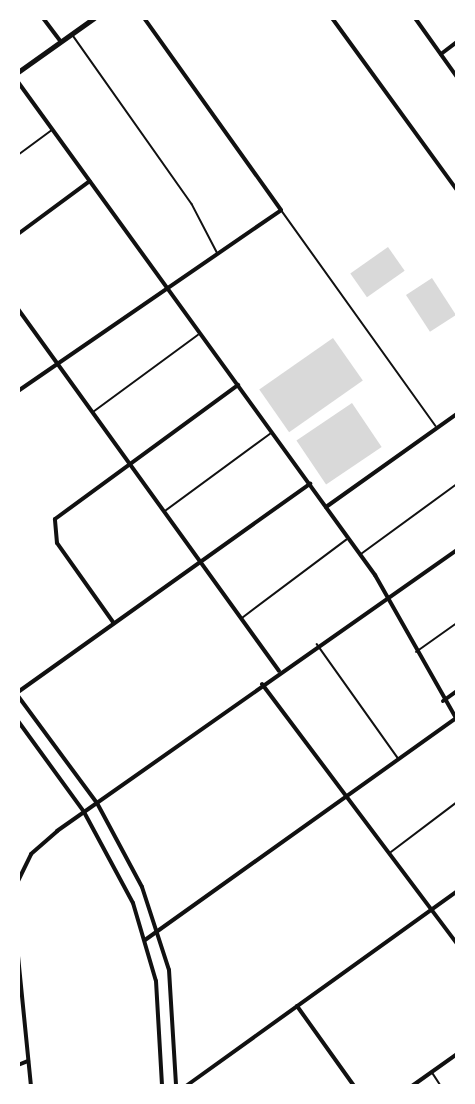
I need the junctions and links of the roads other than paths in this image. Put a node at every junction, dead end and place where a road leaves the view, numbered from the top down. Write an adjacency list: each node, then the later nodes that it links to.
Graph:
1 (43, 18): 7 (street)
2 (94, 18): 6 (main road)
3 (144, 18): 17 (street)
4 (332, 18): 16 (street)
5 (415, 18): 9 (street)
6 (72, 34): 7 (main road); 19 (lane)
7 (61, 42): 10 (main road)
8 (457, 42): 9 (street)
9 (441, 54): 11 (street)
10 (18, 71)
11 (457, 77)
12 (18, 82): 13 (street)
13 (53, 129): 14 (lane); 15 (street)
14 (18, 155)
15 (90, 181): 18 (street); 20 (street)
16 (457, 190)
17 (281, 210): 19 (street); 28 (lane)
18 (18, 234)
19 (218, 253): 20 (street)
20 (167, 287): 22 (street); 23 (street)
21 (18, 309): 23 (street)
22 (200, 333): 24 (street); 26 (lane)
23 (57, 363): 25 (street); 26 (street)
24 (238, 385): 29 (street); 30 (street)
25 (18, 391)
26 (92, 413): 30 (street)
27 (457, 414): 28 (street)
28 (438, 428): 33 (street)
29 (273, 432): 31 (street); 34 (lane)
30 (129, 463): 34 (street); 41 (street)
31 (310, 484): 33 (street); 38 (street)
32 (457, 484): 37 (lane)
33 (326, 507): 35 (street)
34 (164, 511): 38 (street)
35 (349, 538): 37 (street); 40 (lane)
36 (457, 550): 39 (street)
37 (360, 554): 39 (street)
38 (200, 561): 40 (street); 41 (street)
39 (389, 597): 43 (street); 44 (street)
40 (241, 618): 45 (street)
41 (113, 622): 48 (street)
42 (457, 623): 44 (lane)
43 (316, 644): 45 (street); 52 (lane)
44 (416, 652): 49 (street)
45 (279, 671): 46 (street)
46 (262, 684): 53 (street); 55 (street)
47 (457, 691): 49 (street)
48 (18, 694): 55 (street)
49 (443, 701): 50 (street)
50 (456, 719): 52 (street)
51 (18, 721): 56 (street)
52 (399, 759): 53 (street)
53 (344, 797): 57 (street); 61 (street)
54 (457, 802): 57 (lane)
55 (97, 803): 56 (street); 61 (street)
56 (84, 812): 58 (street); 62 (street)
57 (390, 852): 60 (street)
58 (18, 881)
59 (457, 891): 60 (street)
60 (431, 909): 63 (street); 65 (street)
61 (158, 933): 62 (street); 72 (street)
62 (145, 940): 71 (street)
63 (457, 944)
64 (18, 956): 67 (street)
65 (297, 1006): 73 (street); 74 (street)
66 (457, 1054): 69 (street)
67 (28, 1060): 68 (street); 70 (street)
68 (18, 1065)
69 (431, 1072): 75 (street); 76 (lane)
70 (31, 1086)
71 (162, 1086)
72 (176, 1086)
73 (186, 1086)
74 (354, 1086)
75 (412, 1086)
76 (441, 1086)

